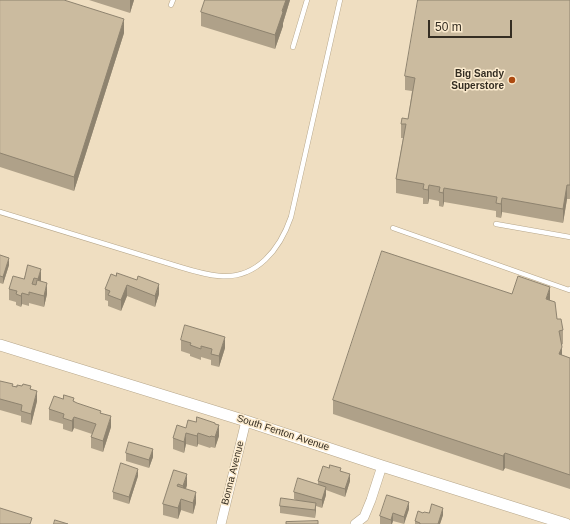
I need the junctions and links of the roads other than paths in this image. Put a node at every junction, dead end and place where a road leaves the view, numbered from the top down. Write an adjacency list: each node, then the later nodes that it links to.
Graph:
1 (307, 0): 3 (lane)
2 (340, 0): 4 (lane)
3 (293, 47)
4 (0, 212)
5 (496, 224): 7 (lane)
6 (393, 228): 8 (lane)
7 (570, 237)
8 (570, 289)
9 (0, 345): 10 (street, South Fenton Avenue)
10 (246, 421): 11 (street, South Fenton Avenue); 12 (street, Bonna Avenue)
11 (382, 466): 13 (street); 14 (street, South Fenton Avenue)
12 (220, 524)
13 (355, 524)
14 (566, 524)

